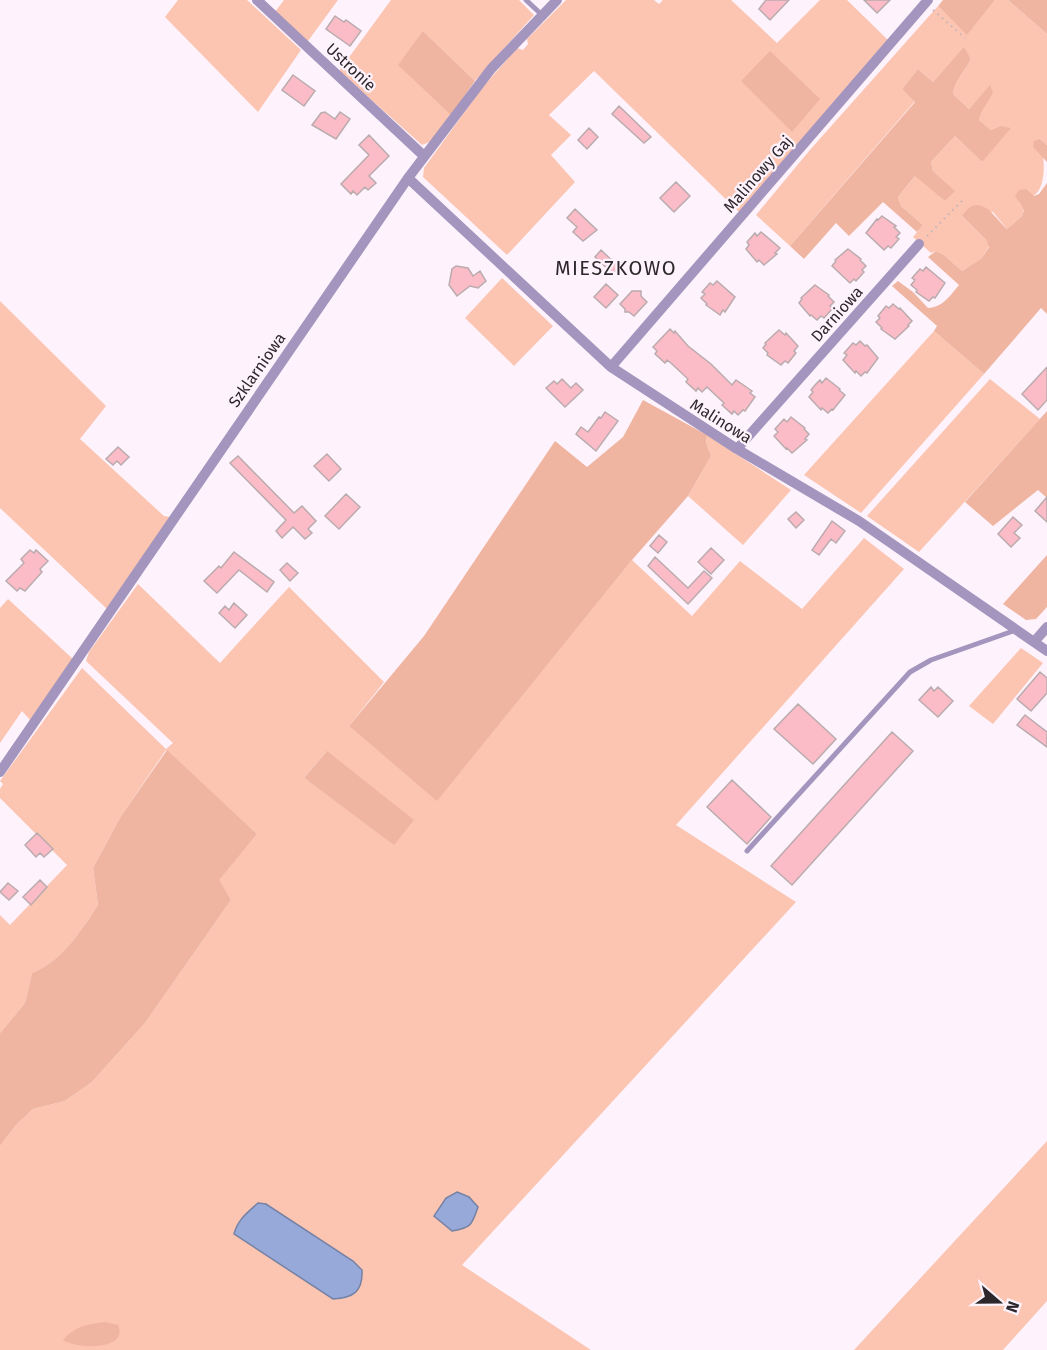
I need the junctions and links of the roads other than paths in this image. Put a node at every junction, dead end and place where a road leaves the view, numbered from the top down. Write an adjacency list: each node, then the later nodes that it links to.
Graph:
1 (257, 0): 6 (street, Ustronie)
2 (526, 0): 5 (lane)
3 (557, 0): 5 (street, Szklarniowa)
4 (925, 1): 9 (street, Malinowy Gaj)
5 (542, 15): 6 (street, Szklarniowa)
6 (424, 156): 7 (street, Szklarniowa)
7 (408, 178): 9 (street, Malinowa); 15 (street, Szklarniowa)
8 (919, 244): 10 (street, Darniowa)
9 (611, 367): 10 (street, Malinowa)
10 (737, 449): 12 (street, Malinowa)
11 (1047, 627): 13 (street)
12 (1018, 630): 13 (street, Malinowa); 16 (lane)
13 (1034, 642): 14 (street, Malinowa)
14 (1047, 651)
15 (0, 772)
16 (747, 851)

